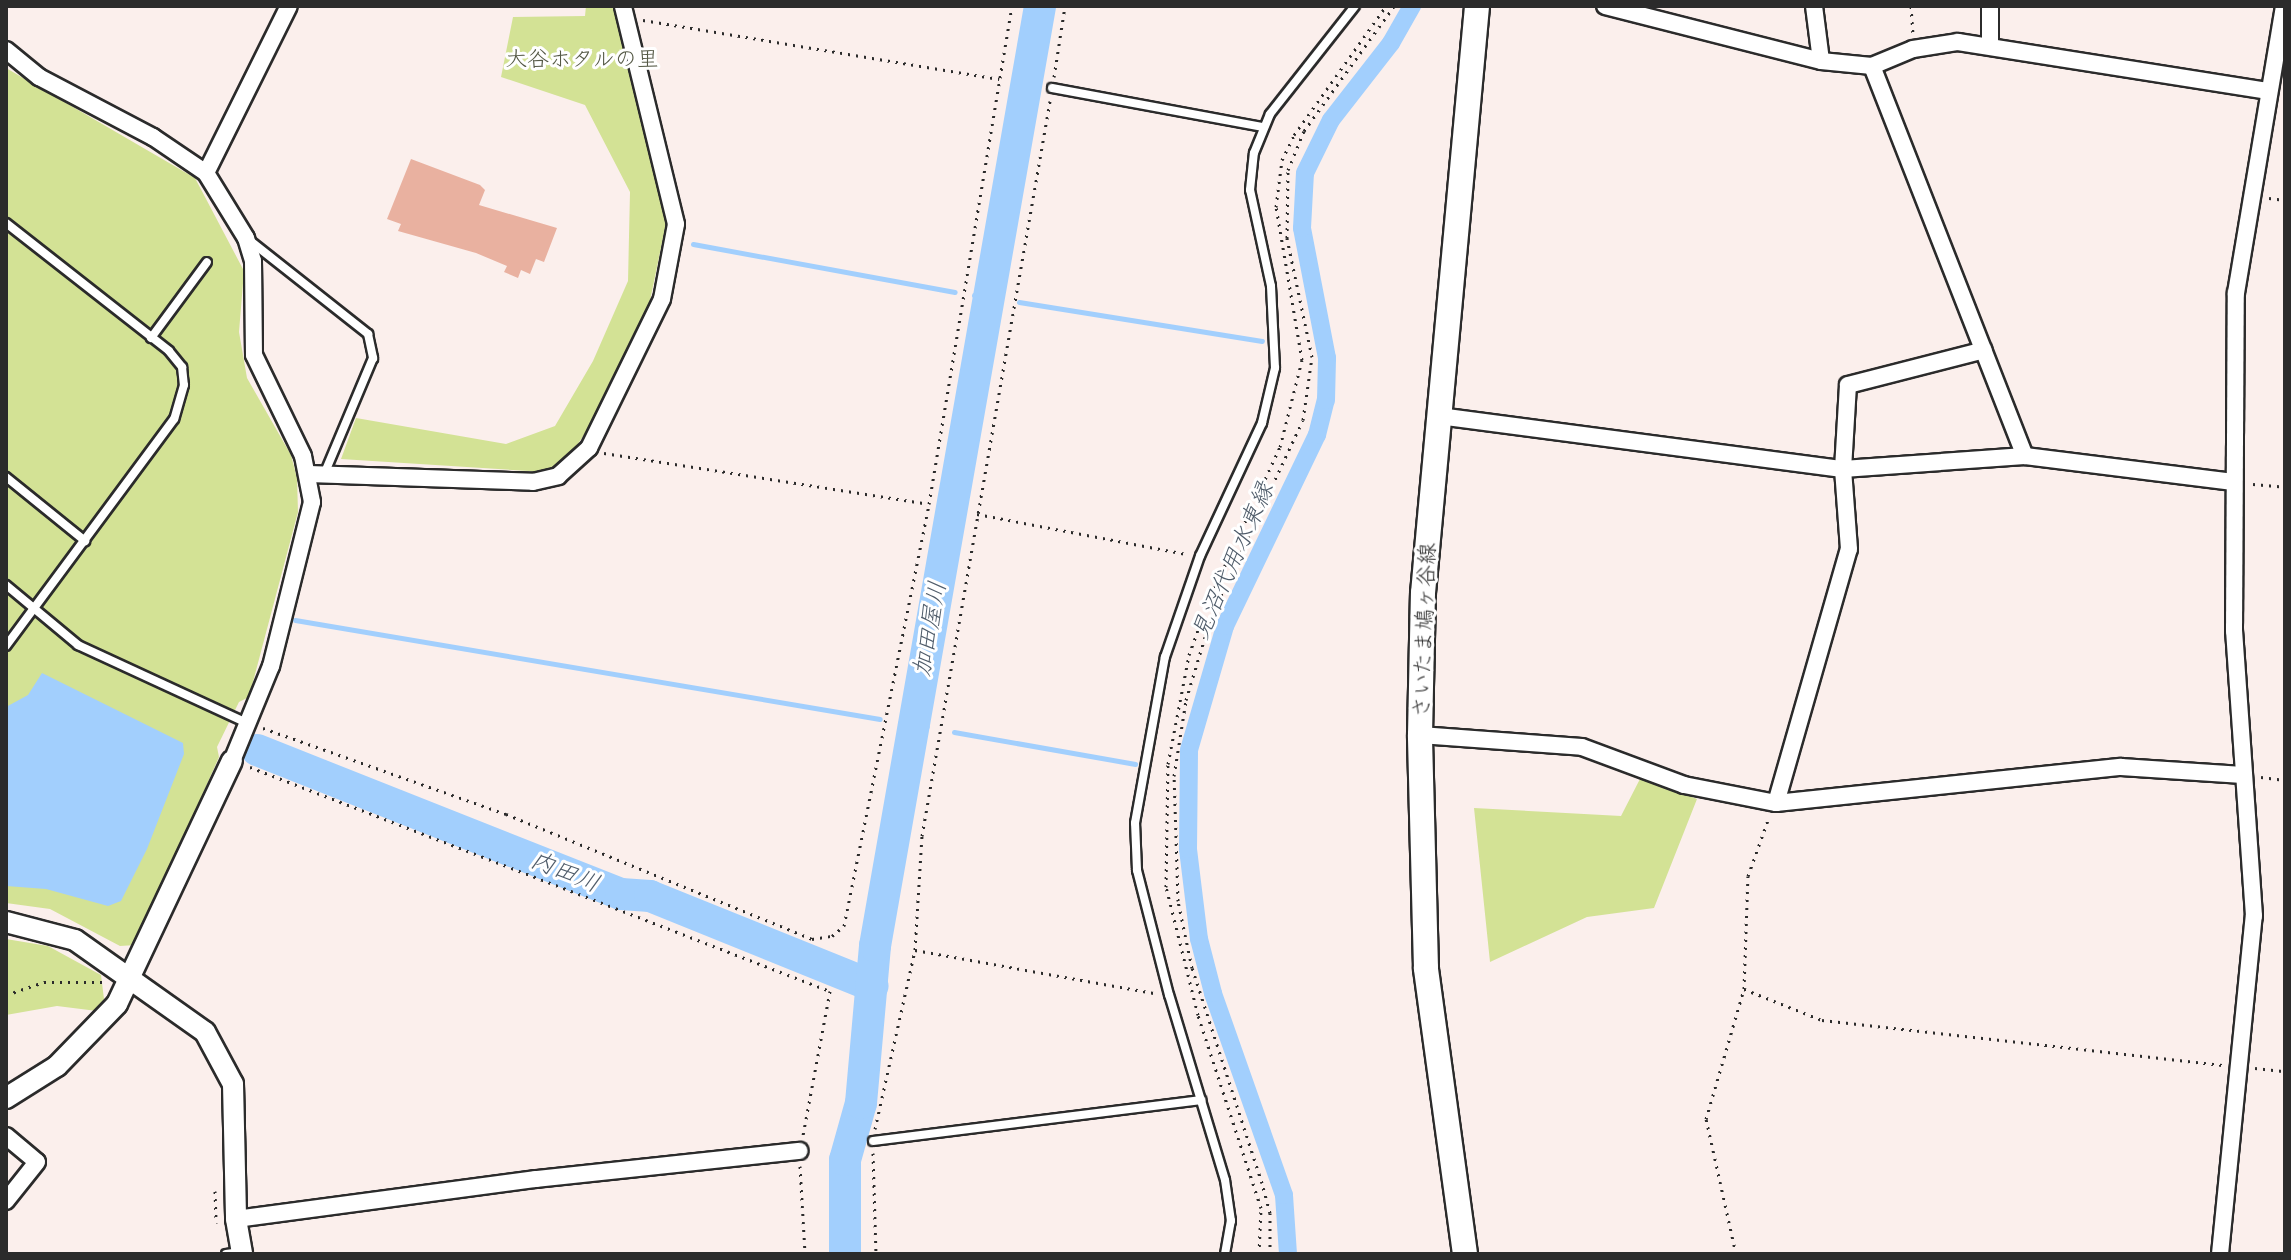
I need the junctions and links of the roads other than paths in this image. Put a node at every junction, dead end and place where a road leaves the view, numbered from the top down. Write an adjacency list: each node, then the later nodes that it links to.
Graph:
1 (289, 6): 16 (street)
2 (1355, 6): 15 (lane)
3 (1477, 6): 22 (main road, さいたま鳩ヶ谷線)
4 (1605, 6): 11 (street)
5 (1814, 6): 11 (street)
6 (1990, 6): 9 (street)
7 (2284, 6): 14 (street)
8 (623, 12): 25 (street)
9 (1990, 45): 12 (street); 14 (street)
10 (6, 50): 16 (street)
11 (1821, 61): 12 (street)
12 (1872, 66): 21 (street)
13 (1052, 88): 15 (lane)
14 (2267, 91): 27 (street)
15 (1263, 127): 40 (lane)
16 (206, 173): 18 (street)
17 (6, 223): 20 (lane)
18 (246, 238): 25 (street); 25 (lane)
19 (207, 262): 20 (lane)
20 (151, 338): 28 (lane)
21 (1984, 350): 23 (street); 24 (street)
22 (1439, 416): 24 (street); 33 (main road, さいたま鳩ヶ谷線)
23 (2025, 456): 24 (street); 27 (street)
24 (1843, 469): 36 (street)
25 (317, 473): 32 (street)
26 (6, 477): 28 (lane)
27 (2233, 482): 35 (street)
28 (85, 541): 30 (lane)
29 (6, 585): 30 (lane)
30 (35, 609): 31 (lane); 32 (lane)
31 (7, 642)
32 (246, 728): 34 (street)
33 (1420, 735): 36 (street); 48 (main road, さいたま鳩ヶ谷線)
34 (234, 755): 38 (street)
35 (2243, 775): 36 (street); 49 (street)
36 (1776, 803)
37 (6, 922): 38 (street)
38 (133, 977): 39 (street); 45 (street)
39 (6, 1098)
40 (1201, 1100): 42 (lane); 47 (lane)
41 (6, 1136): 44 (street)
42 (873, 1141)
43 (800, 1151): 45 (street)
44 (6, 1201)
45 (226, 1223): 46 (street)
46 (236, 1253)
47 (1225, 1254)
48 (1465, 1254)
49 (2220, 1254)

